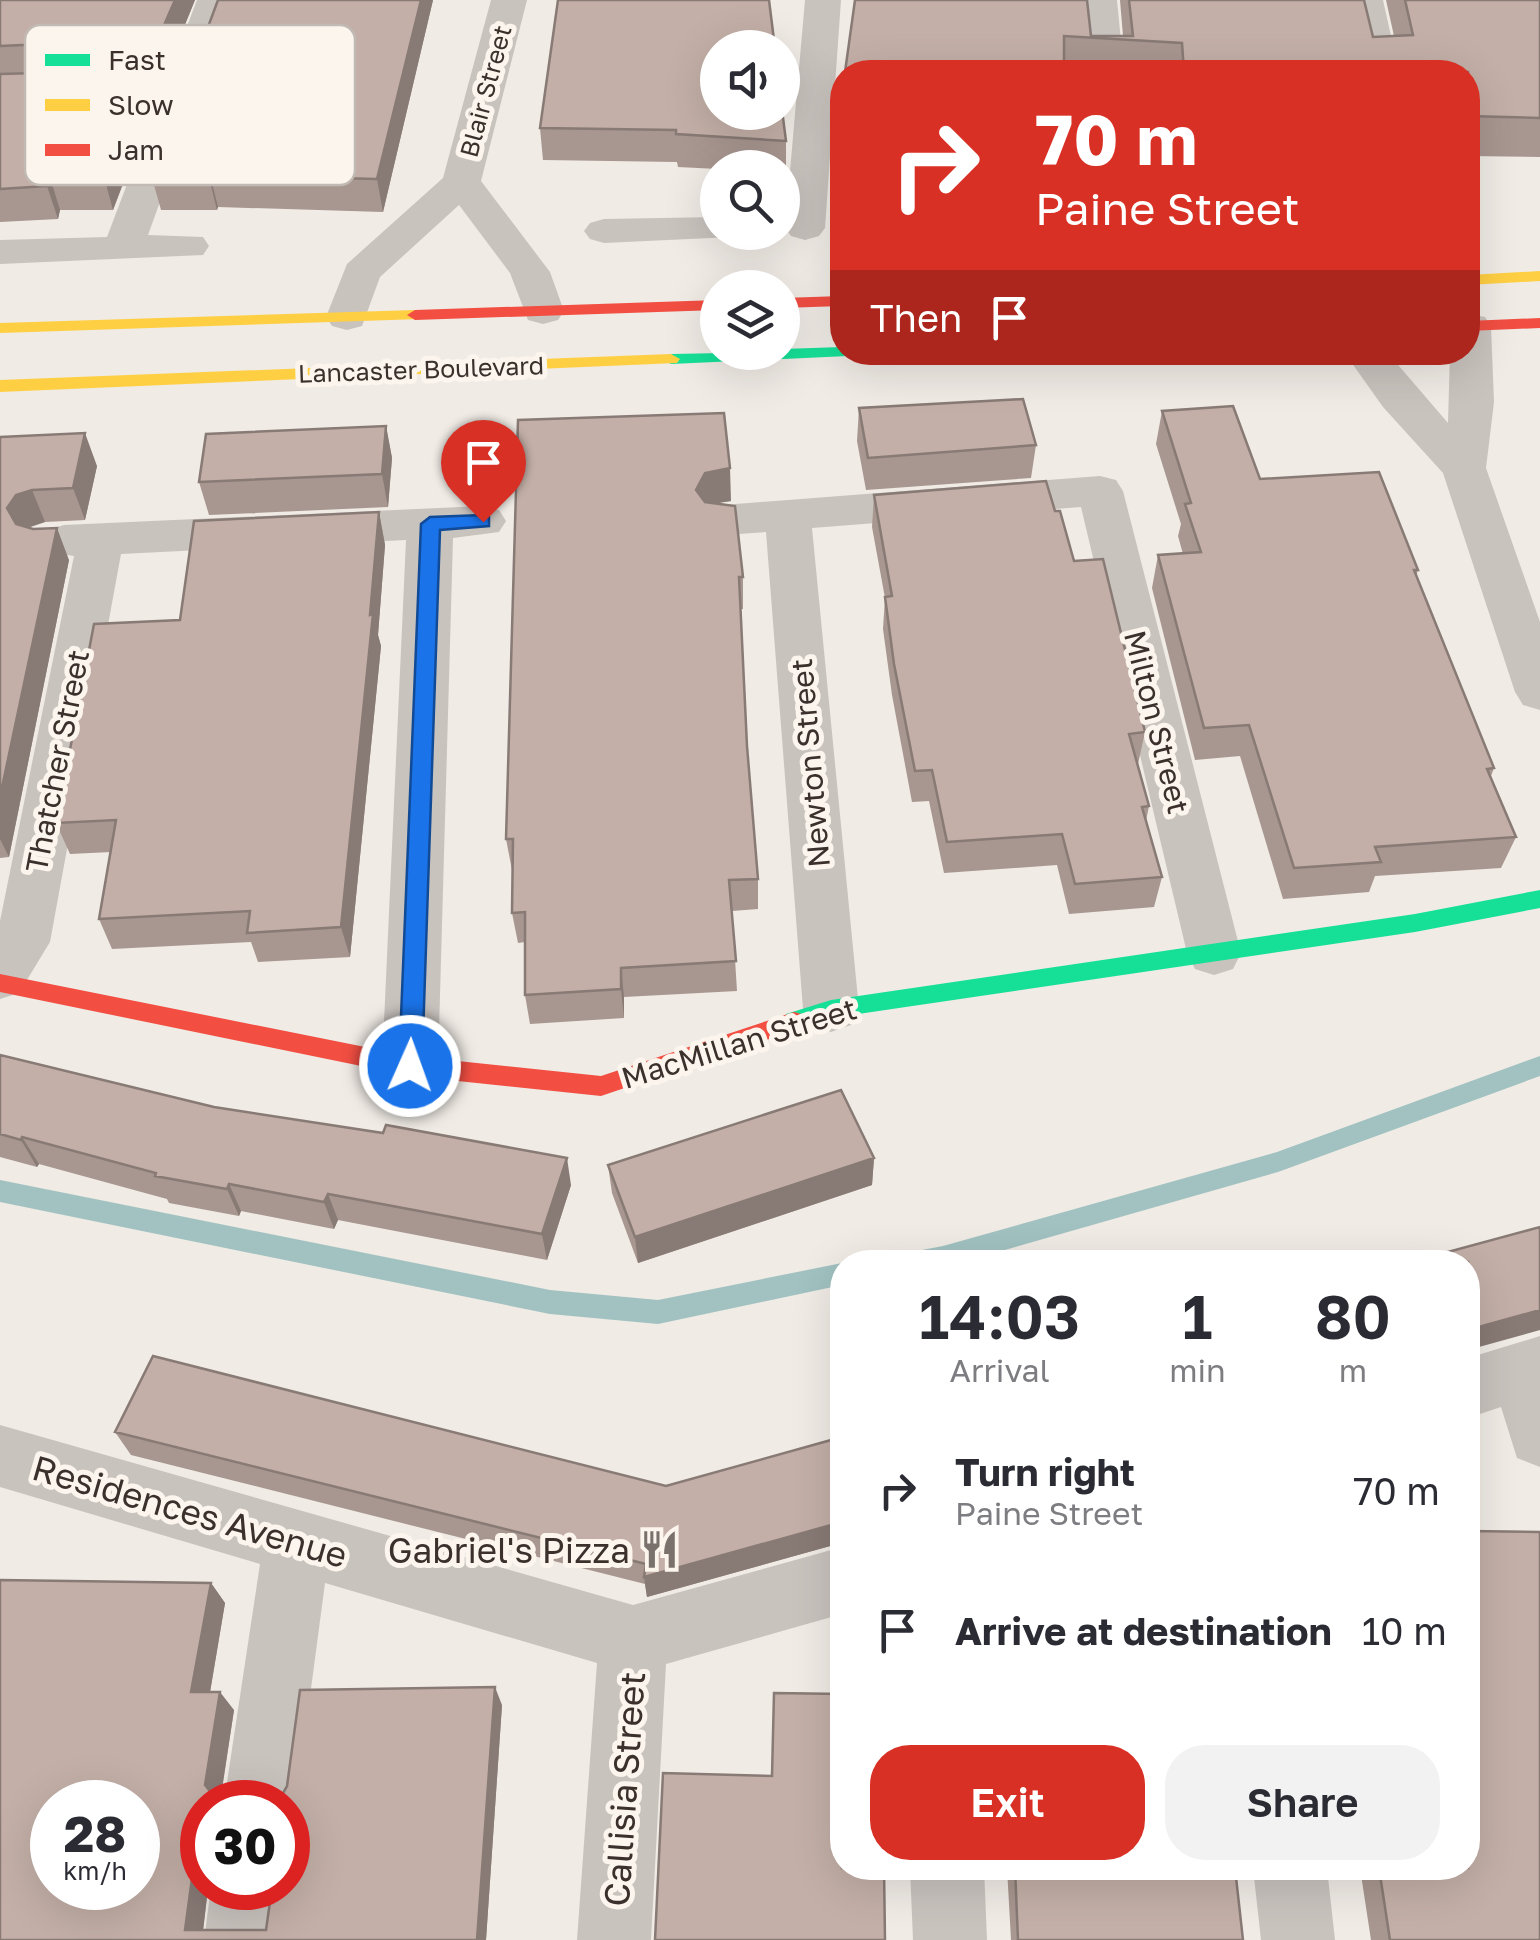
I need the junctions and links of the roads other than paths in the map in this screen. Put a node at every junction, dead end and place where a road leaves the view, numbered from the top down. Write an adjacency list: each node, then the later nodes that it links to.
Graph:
1 (215, 0): 6 (street)
2 (510, 0): 9 (street, Blair Street)
3 (823, 0): 11 (street)
4 (1100, 0): 7 (street)
5 (1364, 0): 8 (street)
6 (201, 25)
7 (1105, 60)
8 (1379, 60)
9 (460, 182): 22 (street, Blair Street); 23 (street, Blair Street)
10 (139, 185): 15 (street)
11 (810, 228)
12 (700, 230): 13 (street)
13 (604, 231)
14 (188, 246): 15 (street)
15 (122, 248): 16 (street)
16 (0, 252)
17 (1540, 276): 18 (main road)
18 (1480, 279)
19 (830, 301): 20 (main road)
20 (800, 302)
21 (700, 306): 22 (main road, Lancaster Boulevard)
22 (543, 311): 23 (main road, Lancaster Boulevard)
23 (347, 317): 26 (main road, Lancaster Boulevard)
24 (1540, 323): 25 (main road)
25 (1480, 326)
26 (0, 328)
27 (830, 352): 30 (main road, Lancaster Boulevard)
28 (1374, 365): 31 (street)
29 (1471, 365): 31 (street)
30 (0, 386)
31 (1464, 468): 38 (street)
32 (788, 516): 33 (street); 40 (street, Milton Street); 42 (street, Newton Street)
33 (723, 520)
34 (483, 522): 35 (street)
35 (430, 524): 36 (street); 43 (street)
36 (100, 540): 37 (street); 41 (street, Thatcher Street)
37 (46, 542)
38 (1540, 692)
39 (1540, 898): 40 (main road, MacMillan Street)
40 (1214, 953): 42 (main road, MacMillan Street)
41 (0, 980): 43 (main road, MacMillan Street)
42 (831, 1009): 43 (main road, MacMillan Street)
43 (410, 1066)
44 (1511, 1374): 45 (street)
45 (1540, 1436)
46 (2, 1465): 47 (street, Residences Avenue)
47 (297, 1542): 49 (street, Residences Avenue); 50 (street)
48 (830, 1584): 49 (street)
49 (633, 1639): 55 (street, Callisia Street)
50 (263, 1780)
51 (948, 1880): 56 (street)
52 (1291, 1880): 57 (street)
53 (245, 1910): 54 (street)
54 (241, 1940)
55 (614, 1940)
56 (950, 1940)
57 (1298, 1940)

